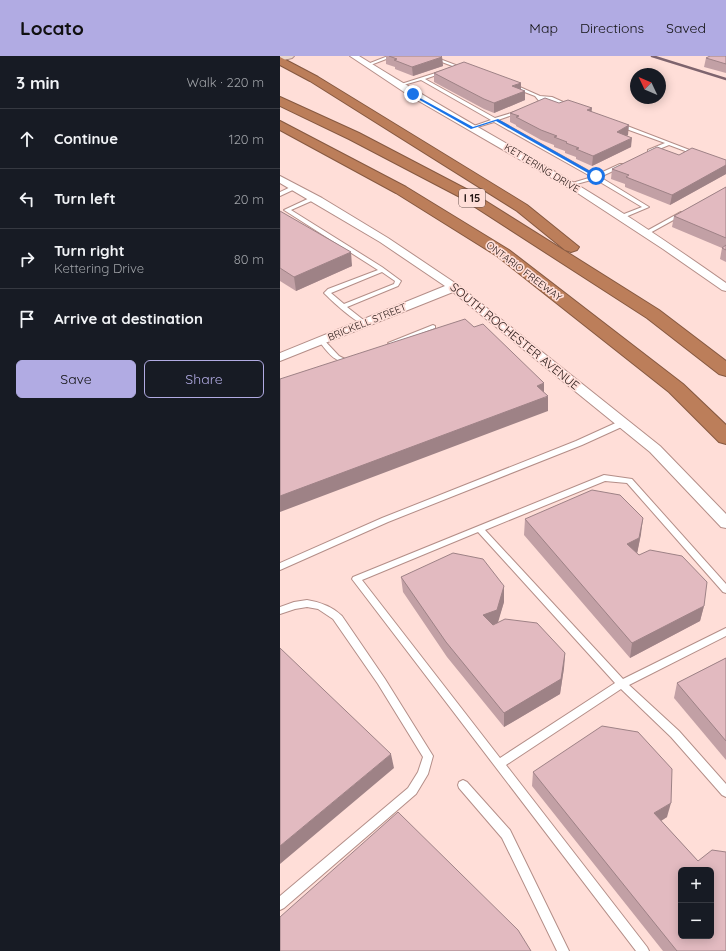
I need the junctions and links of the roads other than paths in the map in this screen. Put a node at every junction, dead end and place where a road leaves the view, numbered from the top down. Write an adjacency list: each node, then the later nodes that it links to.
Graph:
1 (288, 56): 5 (main road)
2 (354, 56): 6 (street, KETTERING DRIVE)
3 (392, 56): 6 (lane)
4 (428, 56): 7 (lane)
5 (280, 59): 20 (highway)
6 (367, 65): 14 (street, KETTERING DRIVE)
7 (458, 67): 8 (lane); 10 (lane)
8 (452, 69)
9 (446, 71): 12 (lane)
10 (472, 71)
11 (280, 72): 20 (highway)
12 (421, 80): 14 (lane); 21 (lane)
13 (503, 83): 15 (lane)
14 (400, 85): 24 (street, KETTERING DRIVE)
15 (540, 97): 17 (lane); 18 (lane)
16 (280, 101): 44 (highway, I 15)
17 (536, 104)
18 (574, 107)
19 (524, 108): 21 (lane)
20 (375, 118): 44 (highway)
21 (497, 120): 24 (lane); 31 (lane)
22 (618, 124): 26 (lane)
23 (280, 125): 30 (highway, ONTARIO FREEWAY / I 15)
24 (473, 128): 33 (street, KETTERING DRIVE)
25 (280, 135): 30 (highway)
26 (669, 143): 27 (lane); 28 (lane)
27 (647, 153)
28 (705, 156)
29 (626, 163): 31 (lane)
30 (355, 165): 53 (highway, ONTARIO FREEWAY / I 15)
31 (596, 176): 33 (lane); 38 (lane)
32 (280, 180): 34 (street, SOUTH ROCHESTER AVENUE)
33 (571, 185): 38 (street, KETTERING DRIVE)
34 (295, 187): 35 (lane); 36 (street, SOUTH ROCHESTER AVENUE)
35 (280, 194)
36 (314, 198): 40 (lane); 41 (street, SOUTH ROCHESTER AVENUE)
37 (688, 211): 39 (lane)
38 (621, 217): 39 (street, KETTERING DRIVE)
39 (646, 233): 42 (street, KETTERING DRIVE)
40 (383, 270): 43 (lane); 43 (lane)
41 (454, 286): 45 (street, BRICKELL STREET); 52 (street, SOUTH ROCHESTER AVENUE)
42 (726, 288)
43 (343, 306): 45 (lane)
44 (654, 314): 51 (highway, I 15)
45 (364, 323): 47 (street, BRICKELL STREET)
46 (433, 327): 48 (lane)
47 (321, 340): 49 (street, BRICKELL STREET); 50 (lane)
48 (383, 346)
49 (280, 357)
50 (355, 358)
51 (726, 370)
52 (623, 423): 54 (street, SOUTH ROCHESTER AVENUE); 56 (lane)
53 (726, 436)
54 (726, 523)
55 (480, 528): 57 (lane); 60 (lane); 61 (lane)
56 (280, 567)
57 (726, 590)
58 (280, 611): 64 (lane)
59 (726, 632): 60 (lane)
60 (622, 684): 61 (lane); 63 (lane)
61 (499, 764): 66 (lane)
62 (463, 785): 65 (lane)
63 (726, 792)
64 (280, 904)
65 (563, 951)
66 (644, 951)

